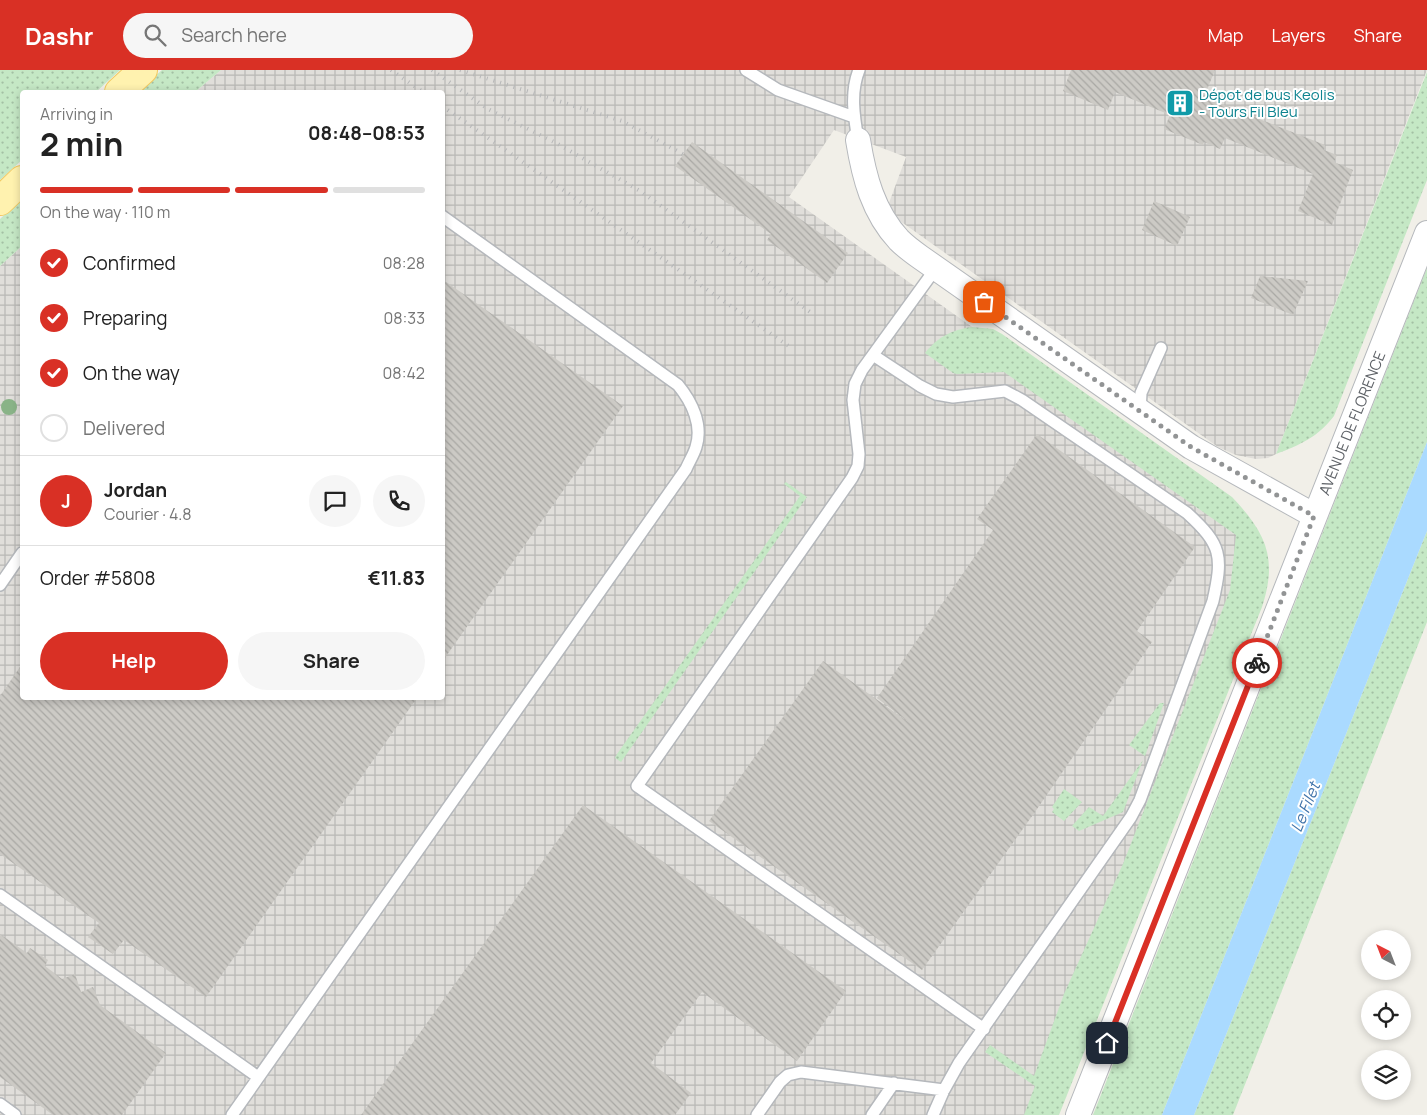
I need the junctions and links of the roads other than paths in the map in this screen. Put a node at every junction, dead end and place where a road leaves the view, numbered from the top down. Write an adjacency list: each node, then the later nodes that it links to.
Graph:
1 (143, 70): 4 (main road)
2 (746, 70): 5 (lane)
3 (859, 70): 5 (lane)
4 (121, 90)
5 (854, 117): 6 (lane)
6 (858, 140): 11 (street)
7 (20, 182): 8 (main road)
8 (0, 201)
9 (445, 218): 20 (lane)
10 (1427, 233): 15 (street, AVENUE DE FLORENCE)
11 (936, 268): 13 (lane); 14 (street)
12 (1160, 348): 14 (lane)
13 (873, 355): 19 (lane); 19 (lane)
14 (1140, 412): 15 (street)
15 (1314, 516): 29 (street, AVENUE DE FLORENCE)
16 (20, 556): 17 (lane)
17 (0, 584)
18 (0, 895): 20 (lane)
19 (984, 1029): 22 (lane)
20 (258, 1077): 25 (lane)
21 (894, 1083): 22 (lane); 26 (lane); 27 (lane)
22 (944, 1090): 28 (lane)
23 (0, 1104): 24 (lane)
24 (16, 1115)
25 (232, 1115)
26 (757, 1115)
27 (872, 1115)
28 (933, 1115)
29 (1078, 1115)

